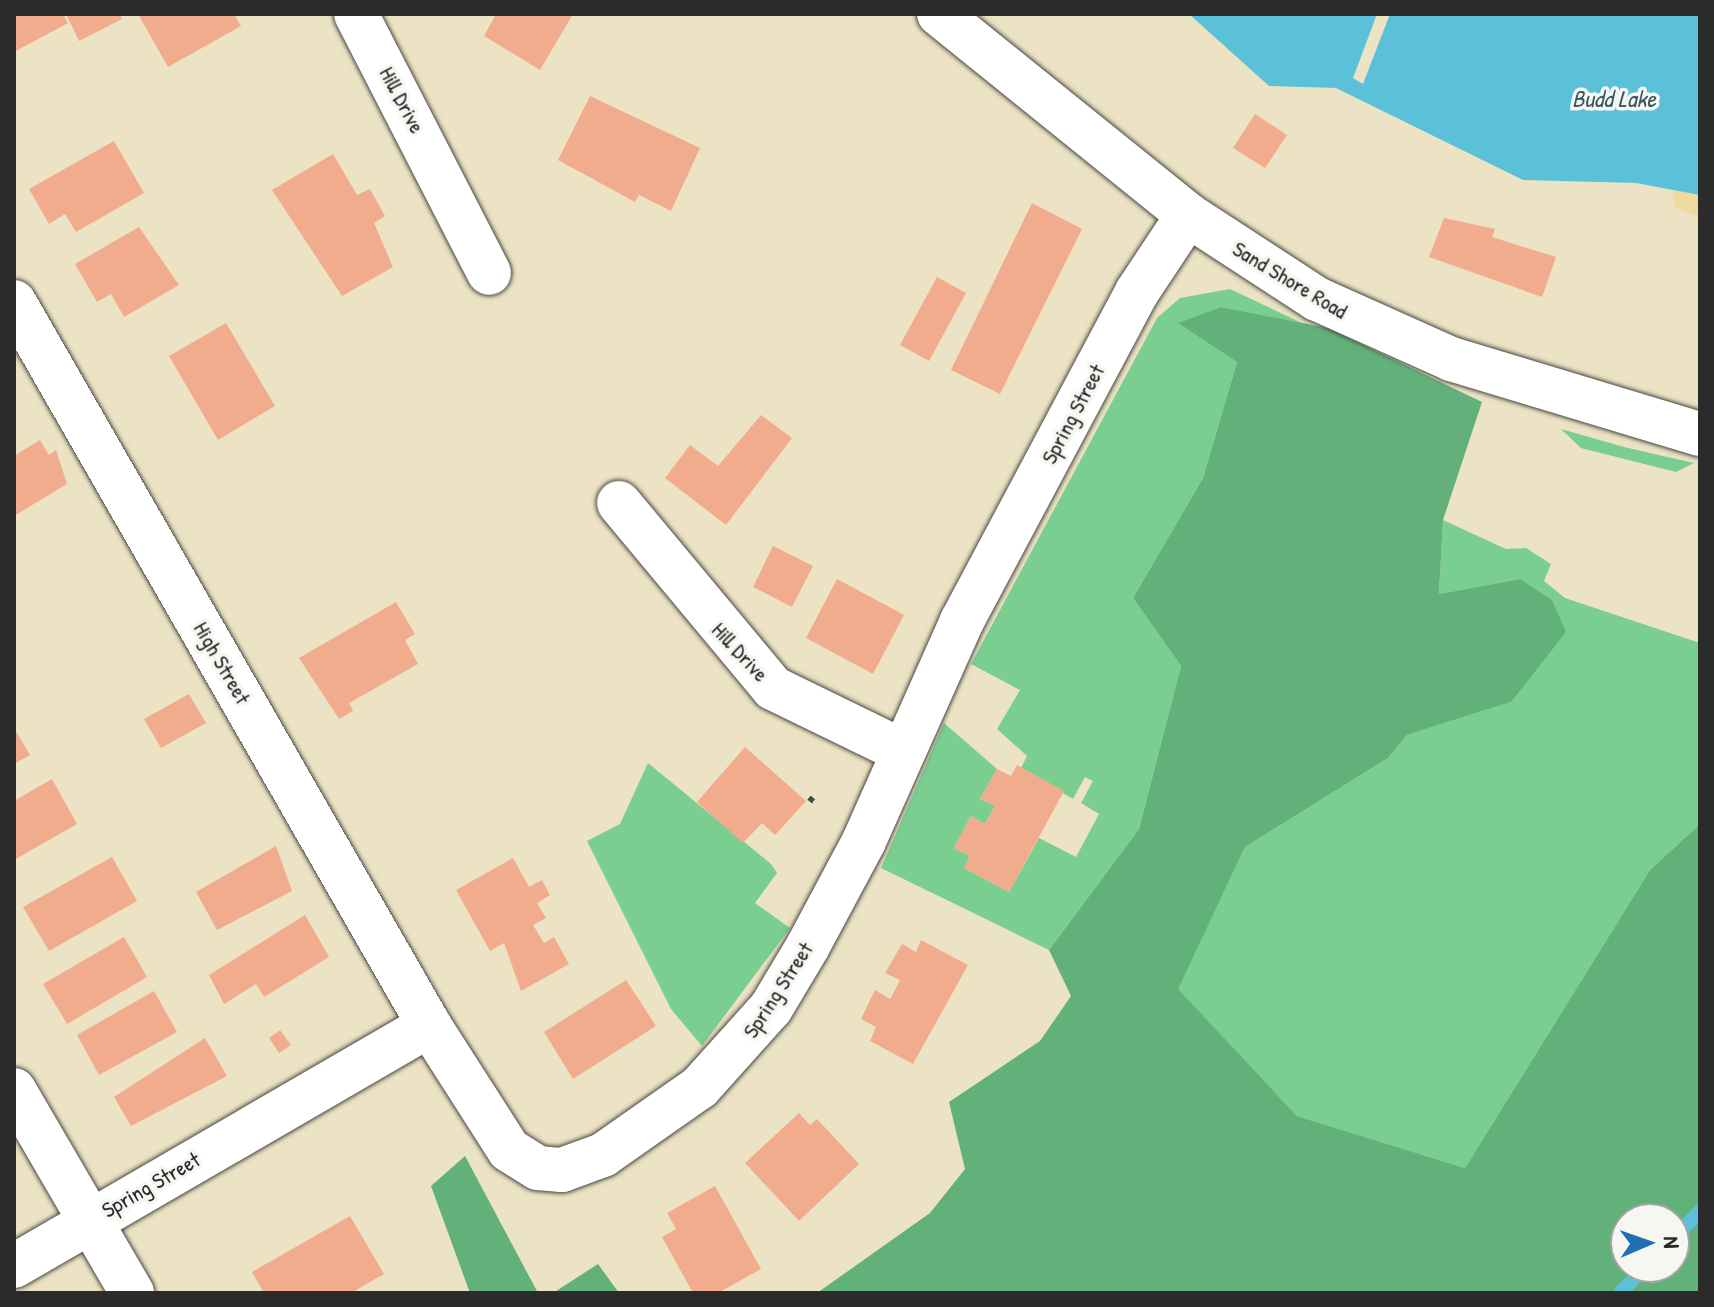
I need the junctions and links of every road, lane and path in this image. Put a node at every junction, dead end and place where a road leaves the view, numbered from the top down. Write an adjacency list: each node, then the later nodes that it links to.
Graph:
1 (356, 14): 4 (street, Hill Drive)
2 (939, 14): 3 (street, Sand Shore Road)
3 (1188, 215): 6 (street, Sand Shore Road); 8 (street, Spring Street)
4 (489, 273)
5 (14, 302): 11 (street, High Street)
6 (1700, 434)
7 (619, 503): 8 (street, Hill Drive)
8 (902, 751): 11 (street, Spring Street)
9 (809, 797): 10 (path)
10 (816, 803)
11 (429, 1025): 13 (street, Spring Street)
12 (14, 1090): 13 (street)
13 (90, 1220): 14 (street, Spring Street); 15 (street)
14 (14, 1266)
15 (132, 1293)

